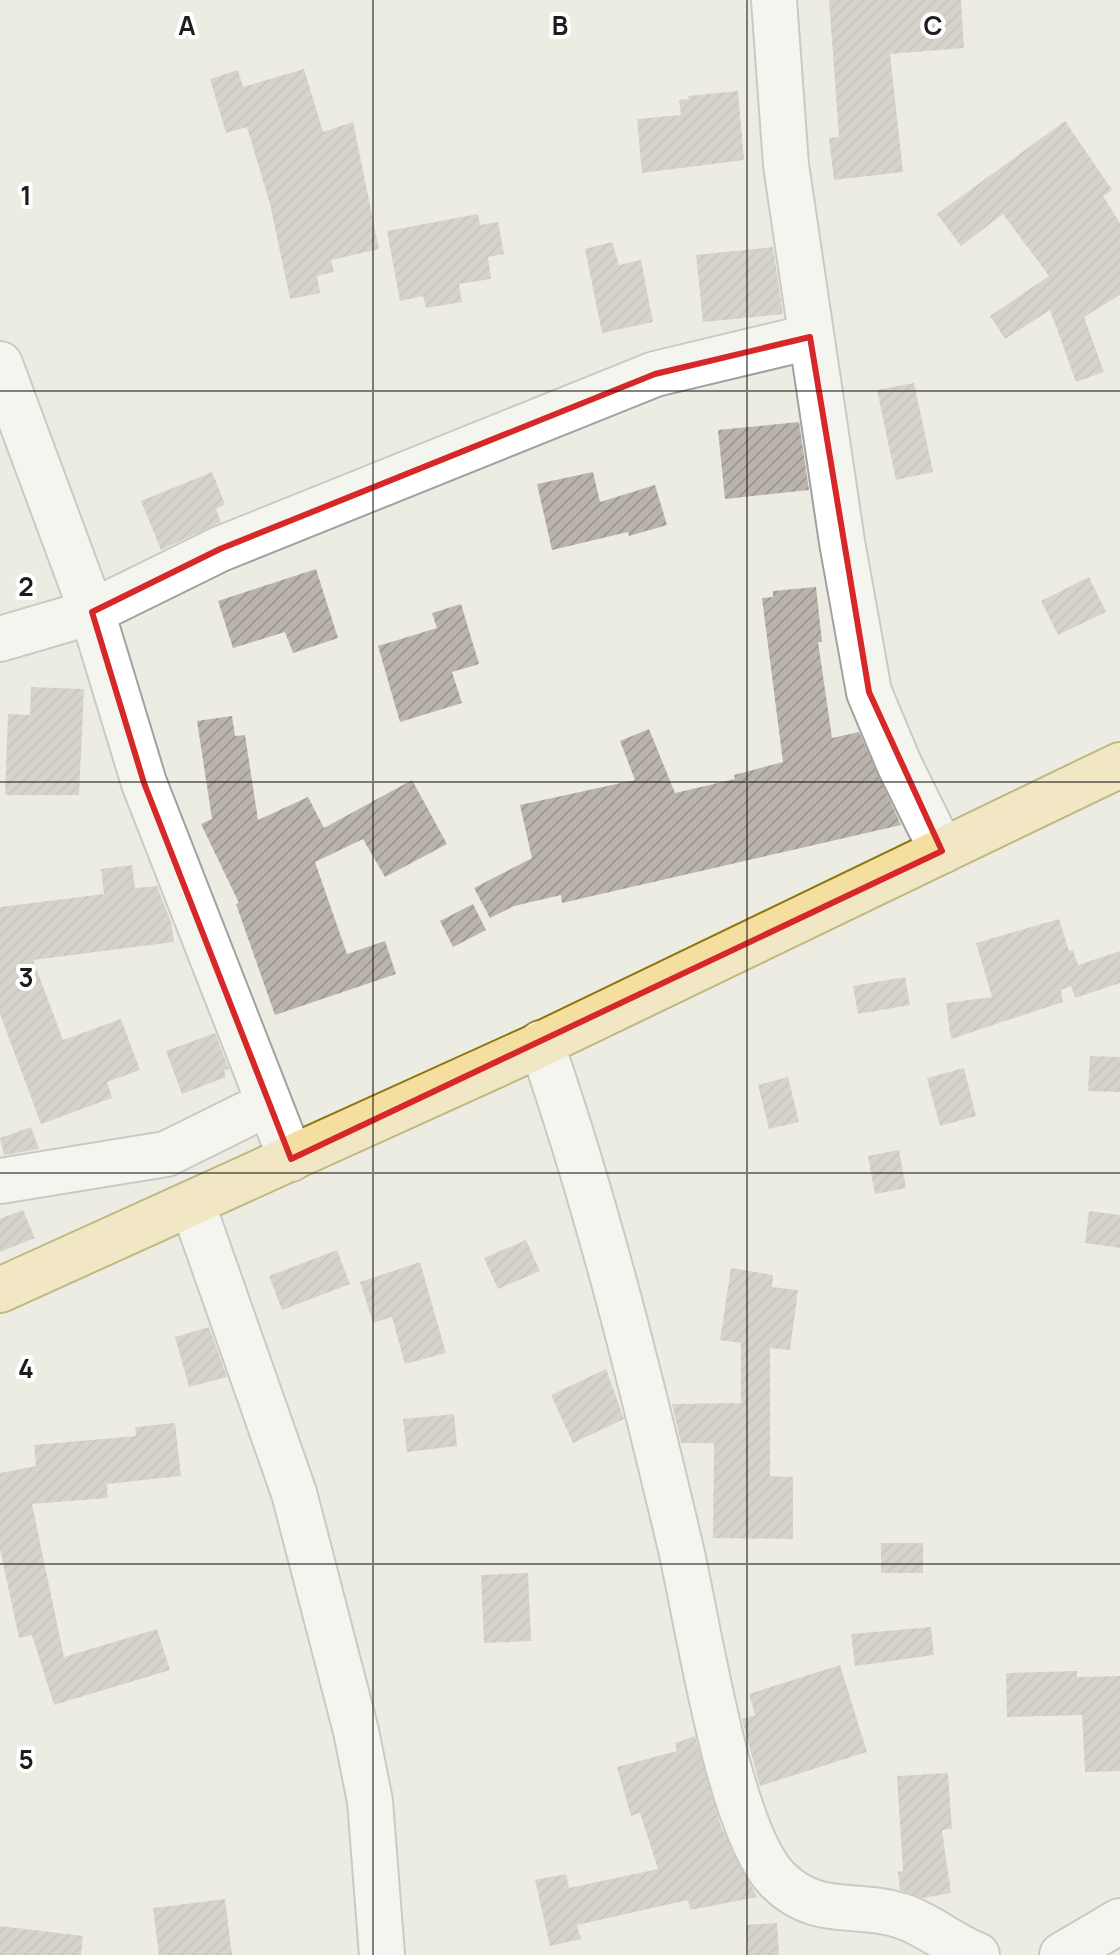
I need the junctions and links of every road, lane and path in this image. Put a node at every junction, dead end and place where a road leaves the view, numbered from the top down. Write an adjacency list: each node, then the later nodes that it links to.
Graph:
1 (774, 0): 2 (street)
2 (810, 337): 4 (street); 7 (street)
3 (0, 364): 4 (street)
4 (92, 612): 5 (street); 9 (street)
5 (0, 639)
6 (1120, 765): 7 (main road)
7 (942, 851): 8 (main road)
8 (541, 1043): 10 (main road); 16 (street)
9 (269, 1103): 10 (street); 11 (street)
10 (291, 1159): 12 (main road)
11 (0, 1181)
12 (192, 1203): 13 (main road); 15 (street)
13 (0, 1290)
14 (1120, 1921): 17 (street)
15 (382, 1955)
16 (977, 1955)
17 (1062, 1955)

